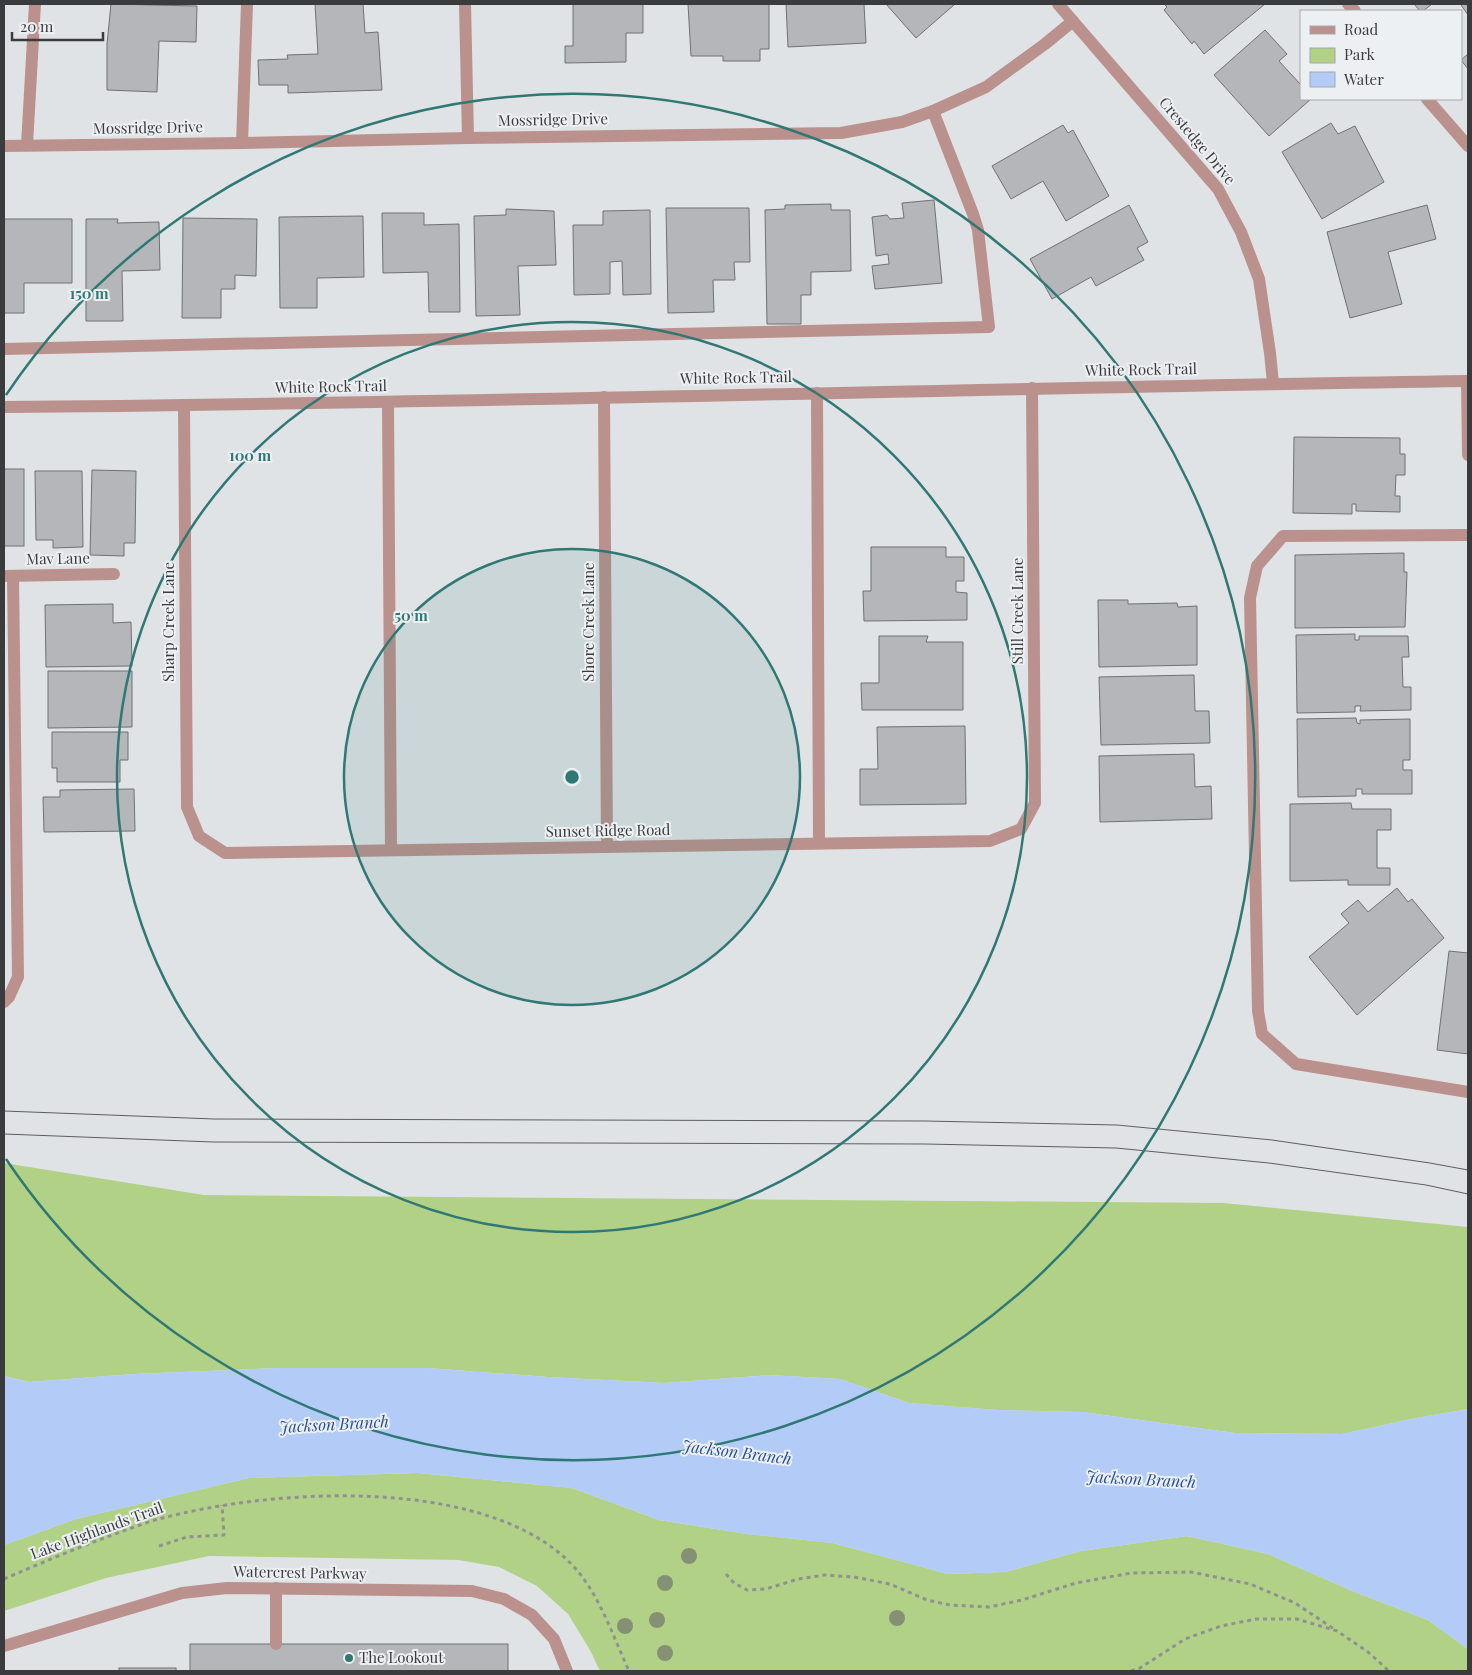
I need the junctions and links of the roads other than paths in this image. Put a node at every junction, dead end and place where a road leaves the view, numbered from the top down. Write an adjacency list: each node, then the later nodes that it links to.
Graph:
1 (35, 4): 10 (street)
2 (247, 4): 9 (street)
3 (465, 4): 8 (street)
4 (1058, 4): 5 (street, Crestedge Drive)
5 (1072, 21): 7 (street, Mossridge Drive); 15 (street, Crestedge Drive)
6 (1428, 100): 12 (street)
7 (933, 110): 8 (street, Mossridge Drive); 13 (street)
8 (468, 138): 9 (street, Mossridge Drive)
9 (242, 143): 10 (street, Mossridge Drive)
10 (28, 145): 11 (street, Mossridge Drive)
11 (4, 146)
12 (1468, 146)
13 (4, 349)
14 (1467, 381): 15 (street, White Rock Trail); 22 (street)
15 (1273, 383): 16 (street, White Rock Trail)
16 (1032, 388): 17 (street, White Rock Trail); 26 (street, Still Creek Lane)
17 (817, 393): 18 (street, White Rock Trail); 28 (street)
18 (604, 397): 19 (street, White Rock Trail); 29 (street, Shore Creek Lane)
19 (388, 402): 20 (street, White Rock Trail); 30 (street)
20 (184, 405): 21 (street, White Rock Trail); 27 (street, Sharp Creek Lane)
21 (4, 407)
22 (1468, 455)
23 (1468, 535): 32 (street)
24 (114, 574): 25 (street, Mav Lane)
25 (8, 576): 31 (street)
26 (1021, 829): 28 (street, Sunset Ridge Road)
27 (199, 836): 30 (street, Sunset Ridge Road)
28 (819, 843): 29 (street, Sunset Ridge Road)
29 (607, 847): 30 (street, Sunset Ridge Road)
30 (391, 850)
31 (4, 1002)
32 (1468, 1092)
33 (276, 1588): 34 (street); 35 (street, Watercrest Parkway); 36 (street, Watercrest Parkway)
34 (276, 1644)
35 (4, 1646)
36 (567, 1671)

